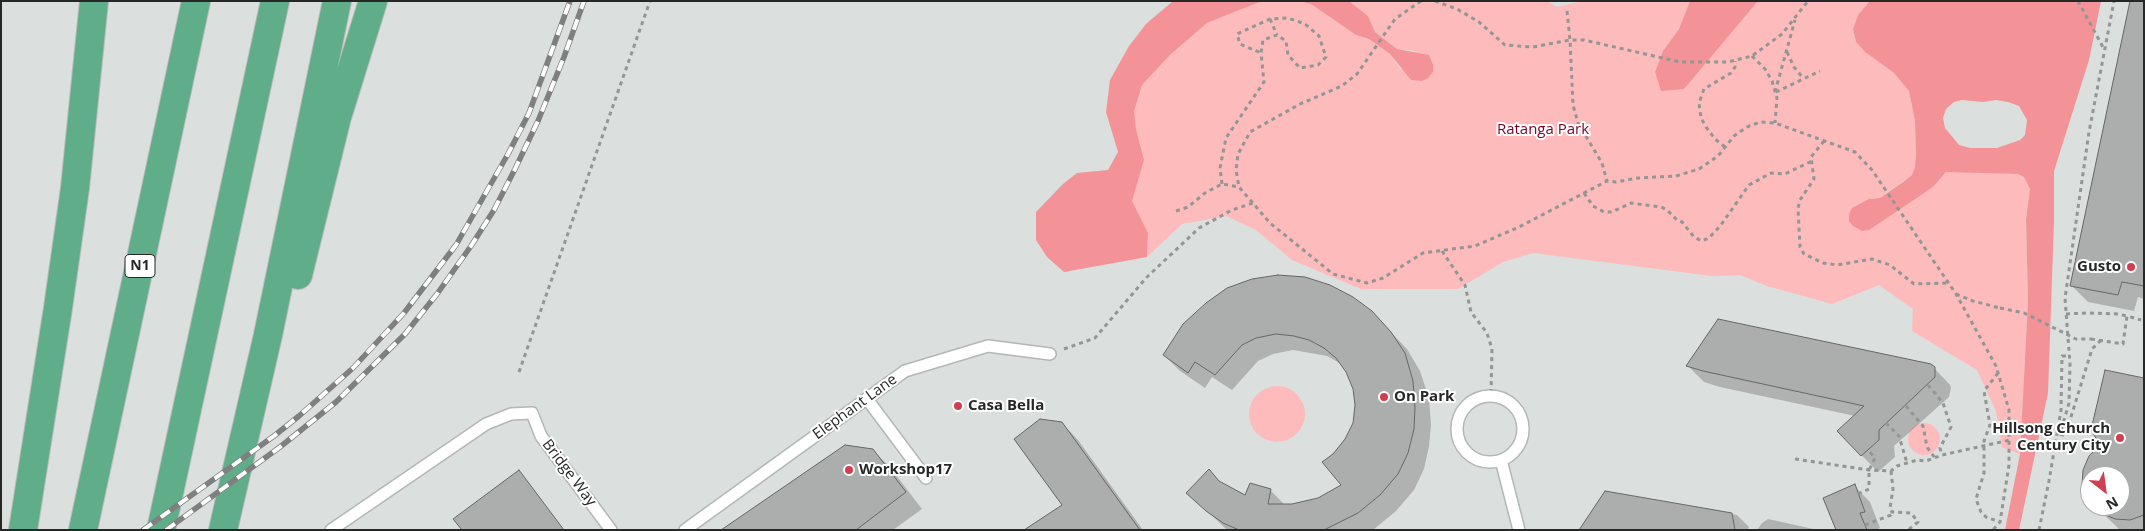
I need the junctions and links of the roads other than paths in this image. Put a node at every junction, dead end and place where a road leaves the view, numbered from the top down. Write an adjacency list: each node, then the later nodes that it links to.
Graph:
1 (94, 1): 11 (highway)
2 (196, 1): 12 (highway, N1)
3 (275, 1): 13 (highway)
4 (337, 1): 6 (highway)
5 (373, 1): 6 (highway)
6 (268, 334): 14 (highway)
7 (1050, 354): 8 (lane, Elephant Lane)
8 (867, 398): 10 (lane); 17 (lane, Elephant Lane)
9 (1501, 460): 9 (lane); 18 (lane)
10 (926, 478)
11 (23, 530)
12 (83, 530)
13 (161, 530)
14 (223, 530)
15 (331, 530): 16 (lane, Bridge Way)
16 (611, 530)
17 (685, 530)
18 (1519, 530)

